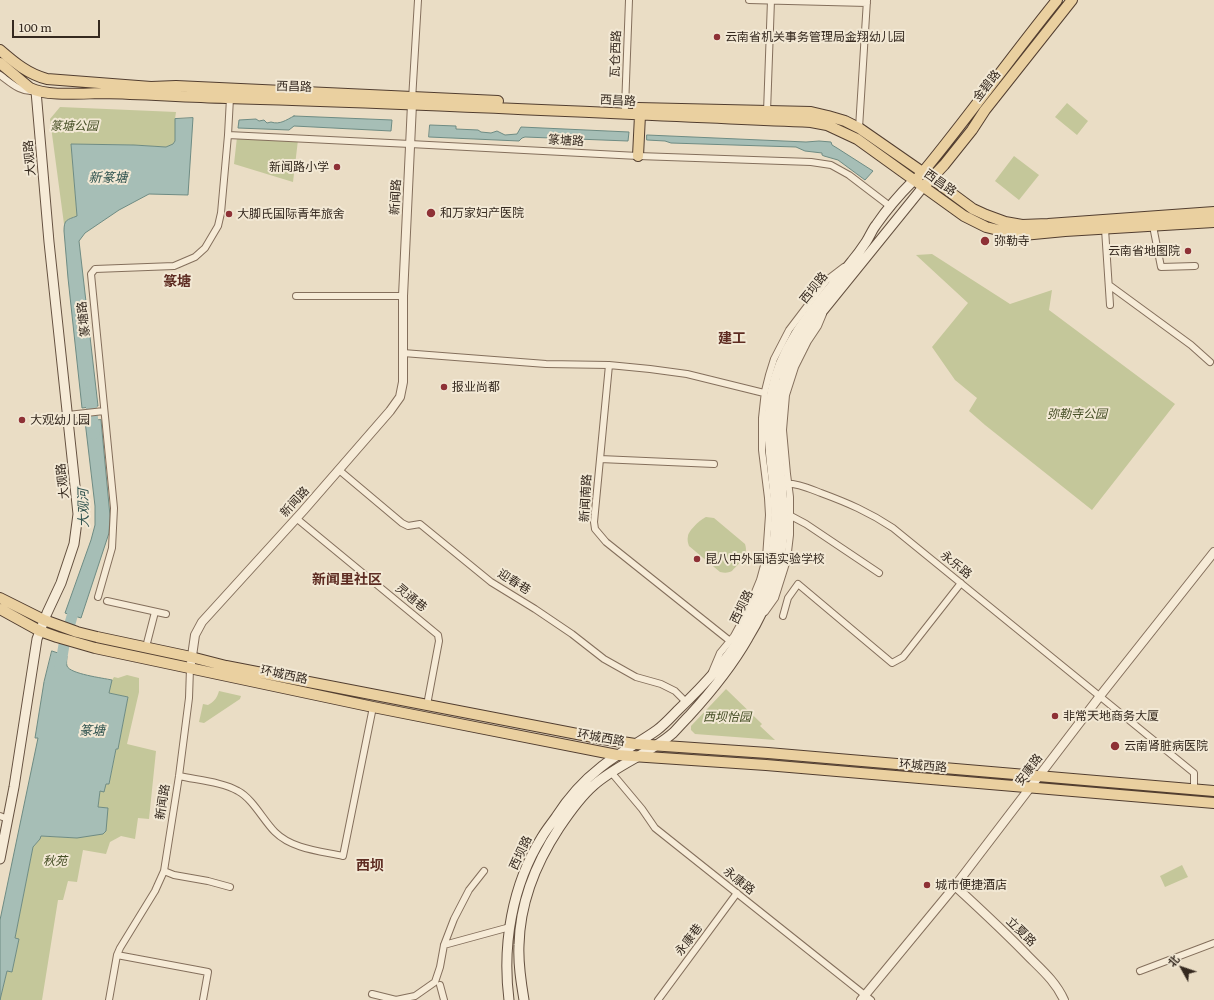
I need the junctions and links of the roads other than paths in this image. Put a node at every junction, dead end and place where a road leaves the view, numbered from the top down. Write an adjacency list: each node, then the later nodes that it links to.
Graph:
1 (418, 0): 13 (street, 新闻路)
2 (629, 0): 14 (street, 瓦仓西路)
3 (749, 0): 5 (street)
4 (1057, 0): 21 (main road, 金碧路)
5 (771, 1): 6 (street); 15 (street)
6 (867, 2): 17 (street)
7 (1066, 2): 21 (main road, 金碧路)
8 (0, 50): 13 (main road, 西昌路)
9 (0, 62): 11 (main road, 西昌路)
10 (0, 75): 11 (street)
11 (36, 91): 12 (main road, 西昌路); 40 (main road, 大观路)
12 (230, 98): 13 (main road, 西昌路); 18 (street, 篆塘路)
13 (412, 100): 14 (main road, 西昌路); 16 (main road, 西昌路); 19 (street, 新闻路)
14 (626, 108): 15 (main road, 西昌路)
15 (767, 112): 17 (main road, 西昌路)
16 (640, 115): 20 (main road); 22 (main road, 西昌路)
17 (859, 128): 21 (main road, 西昌路)
18 (228, 135): 19 (street, 篆塘路); 39 (street, 篆塘路)
19 (410, 144): 20 (street, 篆塘路); 33 (street, 新闻路)
20 (638, 156): 24 (street, 篆塘路)
21 (927, 175): 22 (main road, 金碧路); 23 (main road, 金碧路); 25 (main road, 西昌路)
22 (913, 181): 23 (main road, 西昌路); 24 (main road, 西坝路)
23 (923, 187): 28 (main road, 西昌路); 44 (main road, 西坝路)
24 (891, 207): 29 (main road, 西坝路)
25 (1214, 212)
26 (1214, 222): 27 (main road, 西昌路)
27 (1153, 226): 28 (main road, 西昌路); 30 (street)
28 (1105, 229): 31 (street)
29 (852, 261): 38 (street); 64 (main road, 西坝路)
30 (1195, 266)
31 (1109, 285): 34 (street); 36 (street)
32 (296, 296): 33 (street)
33 (403, 296): 35 (street, 新闻路)
34 (1110, 305)
35 (403, 353): 37 (street); 43 (street, 新闻路)
36 (1210, 362)
37 (609, 365): 38 (street); 41 (street, 新闻南路)
38 (764, 393): 60 (street)
39 (104, 411): 40 (street); 50 (street, 篆塘路)
40 (68, 415): 57 (main road, 大观路)
41 (600, 460): 42 (street); 60 (street, 新闻南路)
42 (714, 464)
43 (339, 470): 46 (street, 新闻路); 66 (street, 迎春巷)
44 (785, 484): 45 (street); 49 (street, 永乐路); 58 (main road, 西坝路)
45 (791, 516): 48 (street); 58 (street)
46 (296, 518): 62 (street, 新闻路); 67 (street, 灵通巷)
47 (1214, 552): 65 (street, 安康路)
48 (879, 573)
49 (961, 583): 56 (street); 65 (street, 永乐路)
50 (98, 597)
51 (0, 598): 57 (main road, 环城西路)
52 (107, 601): 54 (street)
53 (0, 609): 59 (main road, 环城西路)
54 (155, 612): 55 (street); 61 (street)
55 (166, 614)
56 (782, 616)
57 (44, 620): 59 (main road, 大观路); 61 (main road, 环城西路)
58 (754, 628): 70 (main road, 西坝路)
59 (40, 631): 63 (main road, 环城西路); 80 (main road, 大观路)
60 (730, 641): 64 (street)
61 (146, 648): 62 (main road, 环城西路)
62 (191, 657): 63 (street, 新闻路); 67 (main road, 环城西路)
63 (190, 668): 68 (main road, 环城西路); 74 (street, 新闻路)
64 (708, 679): 66 (main road, 西坝路)
65 (1100, 696): 75 (street, 安康路); 77 (street, 永乐路)
66 (686, 702): 69 (main road, 西坝路)
67 (428, 705): 69 (main road, 环城西路)
68 (373, 707): 71 (main road, 环城西路); 74 (street)
69 (635, 744): 70 (main road, 环城西路); 71 (main road, 西坝路)
70 (656, 745): 72 (main road, 西坝路); 75 (main road, 环城西路)
71 (617, 755): 72 (main road, 环城西路); 87 (main road, 西坝路)
72 (638, 757): 73 (main road, 西坝路); 76 (main road, 环城西路)
73 (611, 772): 86 (street, 永康路); 99 (main road, 西坝路)
74 (179, 776): 82 (street, 新闻路)
75 (1039, 776): 76 (street, 安康路); 77 (main road, 环城西路)
76 (1030, 788): 79 (main road, 环城西路); 84 (street, 安康路)
77 (1194, 789): 78 (main road, 环城西路)
78 (1214, 791)
79 (1214, 803)
80 (4, 818): 81 (main road, 大观路)
81 (0, 859)
82 (164, 871): 85 (street); 90 (street, 新闻路)
83 (484, 871): 89 (street)
84 (955, 886): 94 (street, 安康路); 101 (street, 立夏路)
85 (230, 887)
86 (737, 893): 94 (street, 永康路); 100 (street, 永康巷)
87 (510, 927): 89 (street); 98 (main road, 西坝路)
88 (1214, 943): 91 (street)
89 (444, 945): 93 (street)
90 (117, 955): 95 (street, 新闻路); 96 (street)
91 (1140, 971)
92 (440, 985): 97 (street)
93 (372, 994)
94 (865, 998)
95 (109, 1000)
96 (204, 1000)
97 (444, 1000)
98 (510, 1000)
99 (524, 1000)
100 (658, 1000)
101 (1064, 1000)

